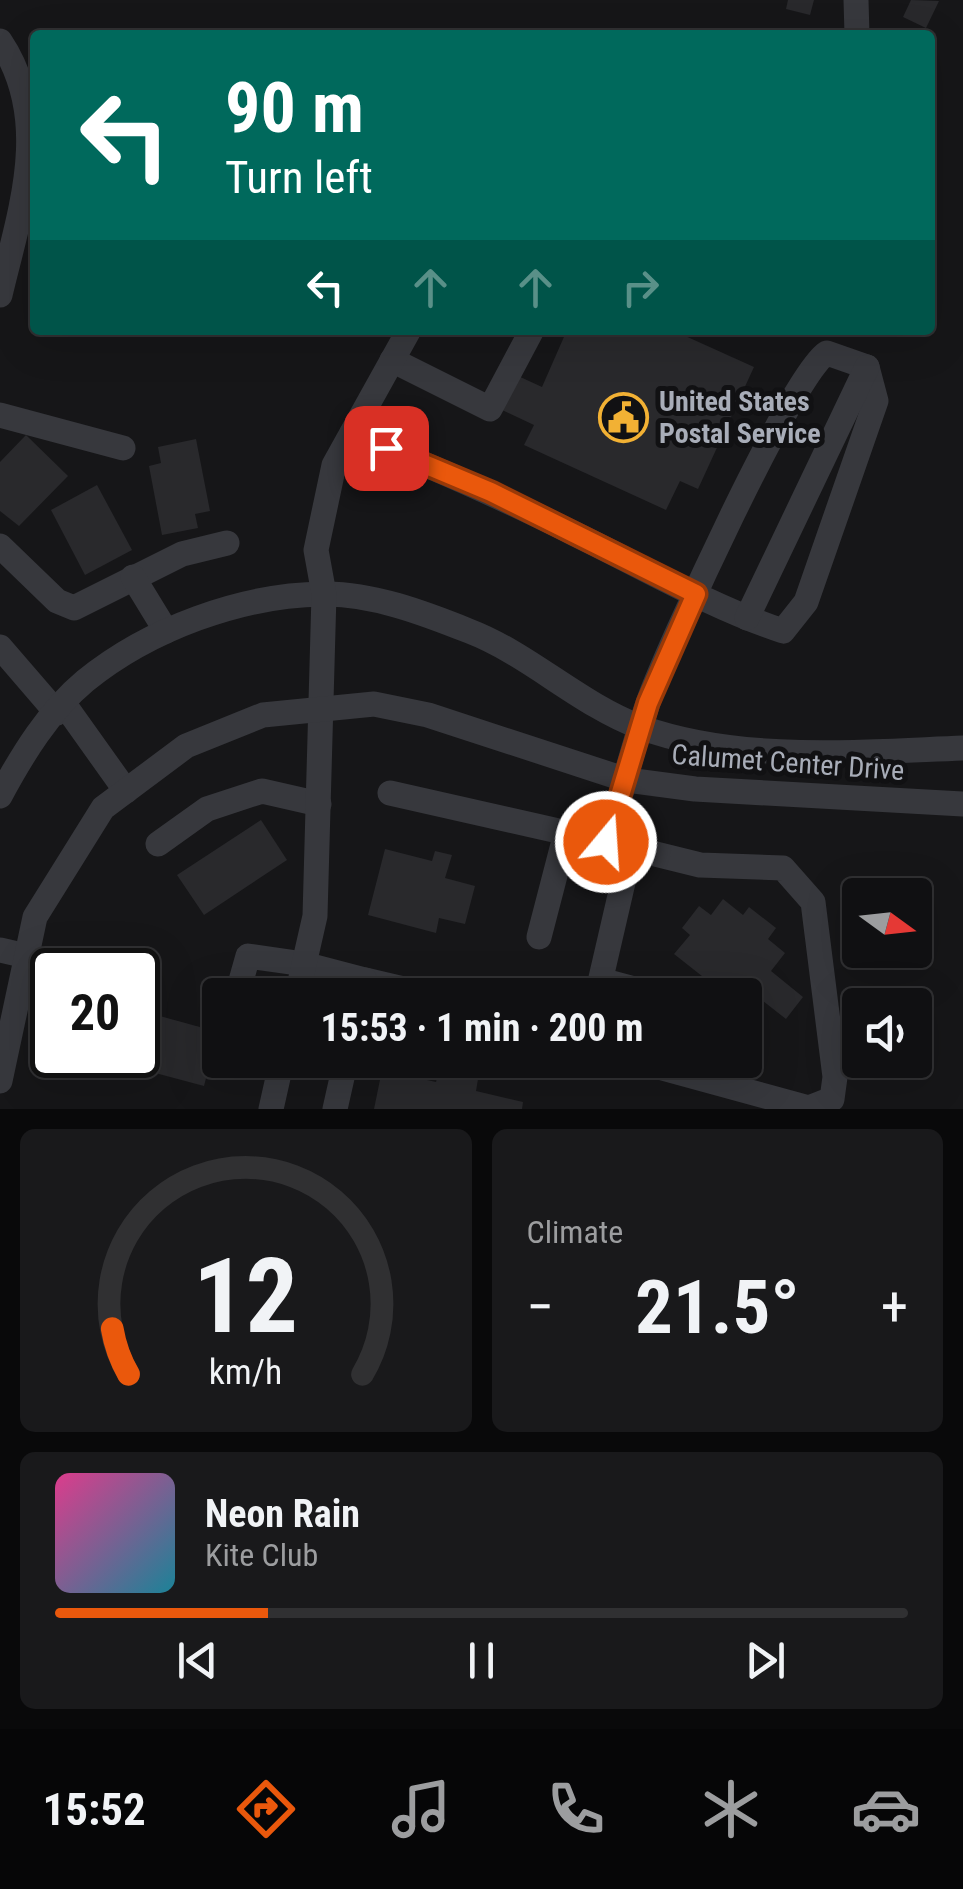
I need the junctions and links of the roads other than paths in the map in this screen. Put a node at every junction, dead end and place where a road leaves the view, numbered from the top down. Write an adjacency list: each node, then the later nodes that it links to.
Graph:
1 (856, 0): 2 (street)
2 (857, 30)
3 (0, 42): 4 (street)
4 (0, 295)
5 (406, 335): 7 (street)
6 (529, 335): 7 (street)
7 (392, 360): 10 (street)
8 (867, 367): 16 (street); 17 (street); 17 (street)
9 (0, 415): 11 (street)
10 (352, 433): 15 (street); 16 (street)
11 (122, 448)
12 (228, 543): 14 (street)
13 (0, 546): 14 (street)
14 (133, 577): 18 (street)
15 (324, 594): 18 (street, Calumet Center Drive); 21 (street); 22 (street, Calumet Center Drive)
16 (696, 594): 17 (street); 22 (street)
17 (747, 618)
18 (166, 631): 20 (street, Calumet Center Drive)
19 (0, 647): 20 (street)
20 (61, 708): 25 (street); 27 (street, Calumet Center Drive)
21 (322, 710): 24 (street, Calumet Center Drive); 25 (street, Calumet Center Drive); 28 (street)
22 (641, 727): 23 (street, Calumet Center Drive); 24 (street)
23 (963, 748)
24 (627, 780): 29 (street, Calumet Center Drive); 32 (street)
25 (126, 791): 35 (street, Calumet Center Drive)
26 (390, 793): 30 (street)
27 (0, 796)
28 (318, 804): 31 (street); 36 (street)
29 (963, 804)
30 (566, 833): 32 (street); 33 (street)
31 (158, 844)
32 (618, 845): 40 (street); 45 (street)
33 (539, 937)
34 (0, 950): 35 (street)
35 (28, 955): 44 (street, Calumet Center Drive)
36 (304, 964): 37 (street); 38 (street); 39 (street)
37 (242, 978)
38 (301, 978)
39 (338, 978)
40 (600, 978)
41 (278, 1078): 46 (street)
42 (342, 1078): 47 (street)
43 (711, 1078): 45 (street)
44 (0, 1081)
45 (810, 1108)
46 (271, 1109)
47 (335, 1109)

